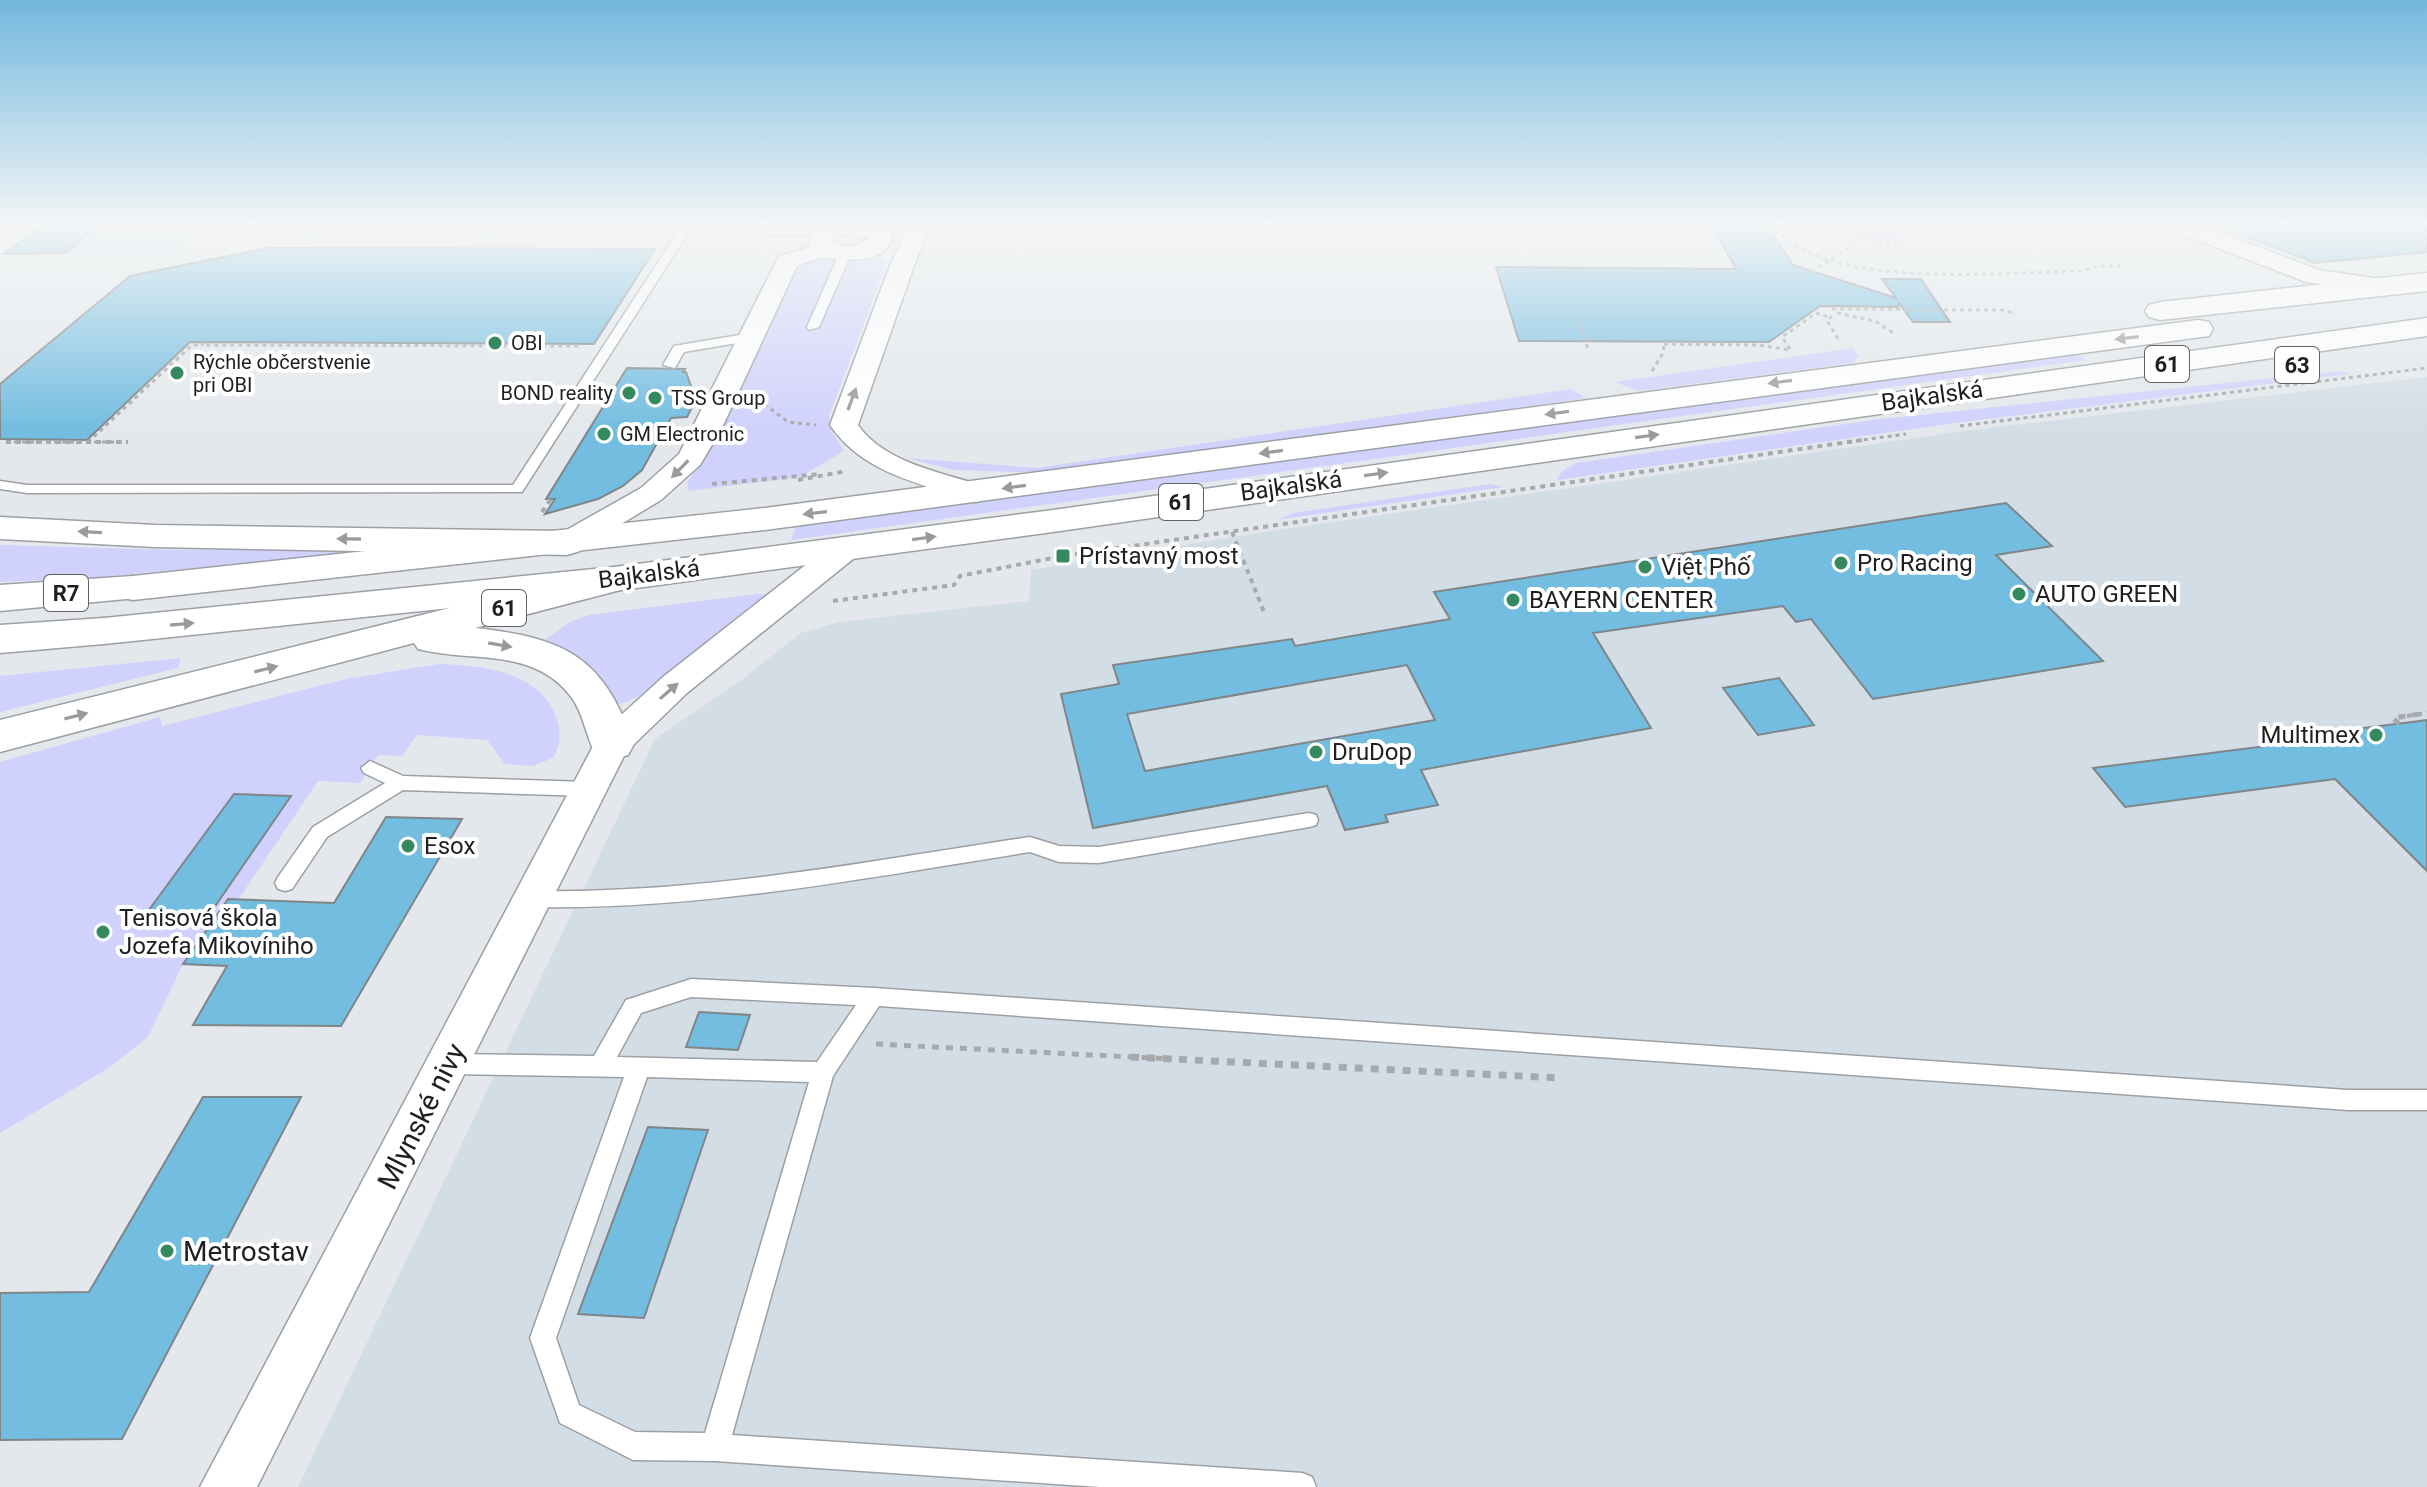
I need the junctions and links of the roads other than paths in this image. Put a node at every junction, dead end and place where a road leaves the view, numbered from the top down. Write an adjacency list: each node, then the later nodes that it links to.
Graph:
1 (645, 292): 16 (lane)
2 (772, 292): 11 (street)
3 (822, 292): 9 (lane)
4 (892, 292): 17 (street, one-way to 4)
5 (2286, 292): 7 (street)
6 (2339, 292): 7 (main road)
7 (2289, 298): 14 (main road)
8 (2427, 300): 14 (main road, Bajkalská / 61, one-way to 14)
9 (813, 327)
10 (2427, 327): 15 (main road, Bajkalská / 61)
11 (751, 337): 13 (lane); 19 (street, one-way to 19)
12 (2427, 349): 15 (main road, 63)
13 (670, 365)
14 (1857, 372): 17 (main road, Bajkalská / 61, one-way to 17)
15 (1907, 417): 20 (main road, Bajkalská / 61, one-way to 15)
16 (0, 485)
17 (976, 493): 19 (main road, Bajkalská / 61, one-way to 19)
18 (0, 528): 19 (main road, one-way to 18)
19 (567, 543): 22 (main road, Bajkalská / R7)
20 (847, 548): 21 (main road, Bajkalská / 61); 26 (street, Mlynské nivy, one-way to 20)
21 (614, 579): 23 (main road, 61); 24 (main road, Bajkalská / R7, one-way to 21)
22 (0, 598)
23 (394, 637): 25 (main road, 61, one-way to 23); 26 (main road, one-way to 26)
24 (0, 639)
25 (0, 736)
26 (612, 744): 29 (street, Mlynské nivy)
27 (370, 768): 28 (lane)
28 (400, 783): 29 (lane); 31 (lane)
29 (588, 789): 32 (street, Mlynské nivy)
30 (1309, 820): 32 (lane)
31 (285, 883)
32 (532, 899): 34 (street, Mlynské nivy)
33 (874, 997): 35 (lane); 37 (lane); 38 (lane)
34 (448, 1064): 35 (lane); 40 (street, Mlynské nivy)
35 (601, 1065): 36 (lane)
36 (639, 1067): 37 (lane); 39 (lane)
37 (823, 1072): 39 (lane)
38 (2427, 1100)
39 (715, 1447): 41 (lane)
40 (228, 1487)
41 (1302, 1487)

